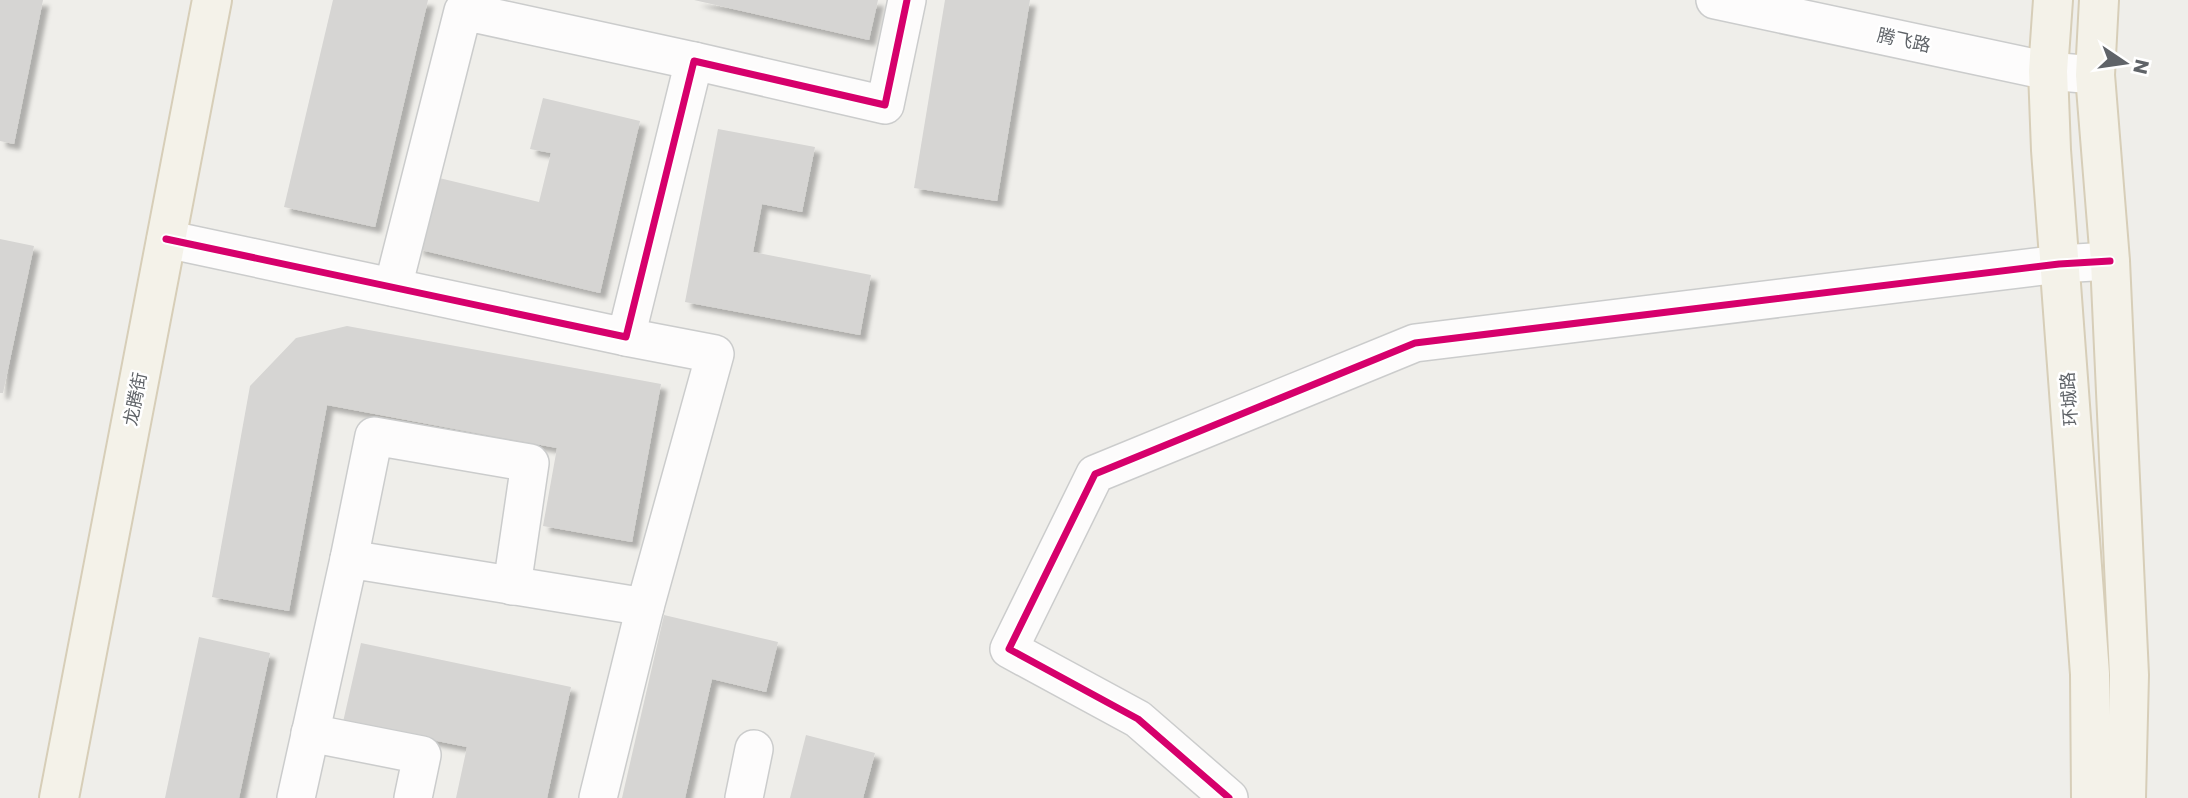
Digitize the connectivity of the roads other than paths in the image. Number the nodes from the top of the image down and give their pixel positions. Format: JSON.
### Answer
{"nodes":[{"id":1,"x":212,"y":0,"type":"edge"},
{"id":2,"x":907,"y":0,"type":"edge"},
{"id":3,"x":1715,"y":0,"type":"edge"},
{"id":4,"x":2053,"y":0,"type":"edge"},
{"id":5,"x":2099,"y":0,"type":"edge"},
{"id":6,"x":694,"y":61,"type":"junction"},
{"id":7,"x":2048,"y":71,"type":"junction"},
{"id":8,"x":2095,"y":75,"type":"junction"},
{"id":9,"x":166,"y":239,"type":"junction"},
{"id":10,"x":2110,"y":261,"type":"junction"},
{"id":11,"x":2059,"y":264,"type":"junction"},
{"id":12,"x":393,"y":287,"type":"junction"},
{"id":13,"x":626,"y":337,"type":"junction"},
{"id":14,"x":349,"y":559,"type":"junction"},
{"id":15,"x":512,"y":586,"type":"junction"},
{"id":16,"x":645,"y":607,"type":"junction"},
{"id":17,"x":310,"y":733,"type":"junction"},
{"id":18,"x":754,"y":749,"type":"dead end"},
{"id":19,"x":59,"y":798,"type":"edge"},
{"id":20,"x":296,"y":798,"type":"edge"},
{"id":21,"x":413,"y":798,"type":"edge"},
{"id":22,"x":598,"y":798,"type":"edge"},
{"id":23,"x":744,"y":798,"type":"edge"},
{"id":24,"x":1229,"y":798,"type":"edge"},
{"id":25,"x":2091,"y":798,"type":"edge"},
{"id":26,"x":2126,"y":798,"type":"edge"}],
"edges":[{"from":1,"to":9,"type":"main road","name":"龙腾街"},
{"from":2,"to":6,"type":"street"},
{"from":3,"to":7,"type":"street","name":"腾飞路"},
{"from":4,"to":7,"type":"main road","name":"环城路"},
{"from":5,"to":8,"type":"main road"},
{"from":6,"to":12,"type":"street"},
{"from":6,"to":13,"type":"street"},
{"from":7,"to":8,"type":"street","name":"腾飞路"},
{"from":7,"to":11,"type":"main road","name":"环城路"},
{"from":8,"to":10,"type":"main road"},
{"from":9,"to":12,"type":"street"},
{"from":9,"to":19,"type":"main road","name":"龙腾街"},
{"from":10,"to":11,"type":"street"},
{"from":10,"to":26,"type":"main road"},
{"from":11,"to":24,"type":"street"},
{"from":11,"to":25,"type":"main road","name":"环城路"},
{"from":12,"to":13,"type":"street"},
{"from":13,"to":16,"type":"street"},
{"from":14,"to":15,"type":"street"},
{"from":14,"to":15,"type":"street"},
{"from":14,"to":17,"type":"street"},
{"from":15,"to":16,"type":"street"},
{"from":16,"to":22,"type":"street"},
{"from":17,"to":20,"type":"street"},
{"from":17,"to":21,"type":"street"},
{"from":18,"to":23,"type":"street"}]}
